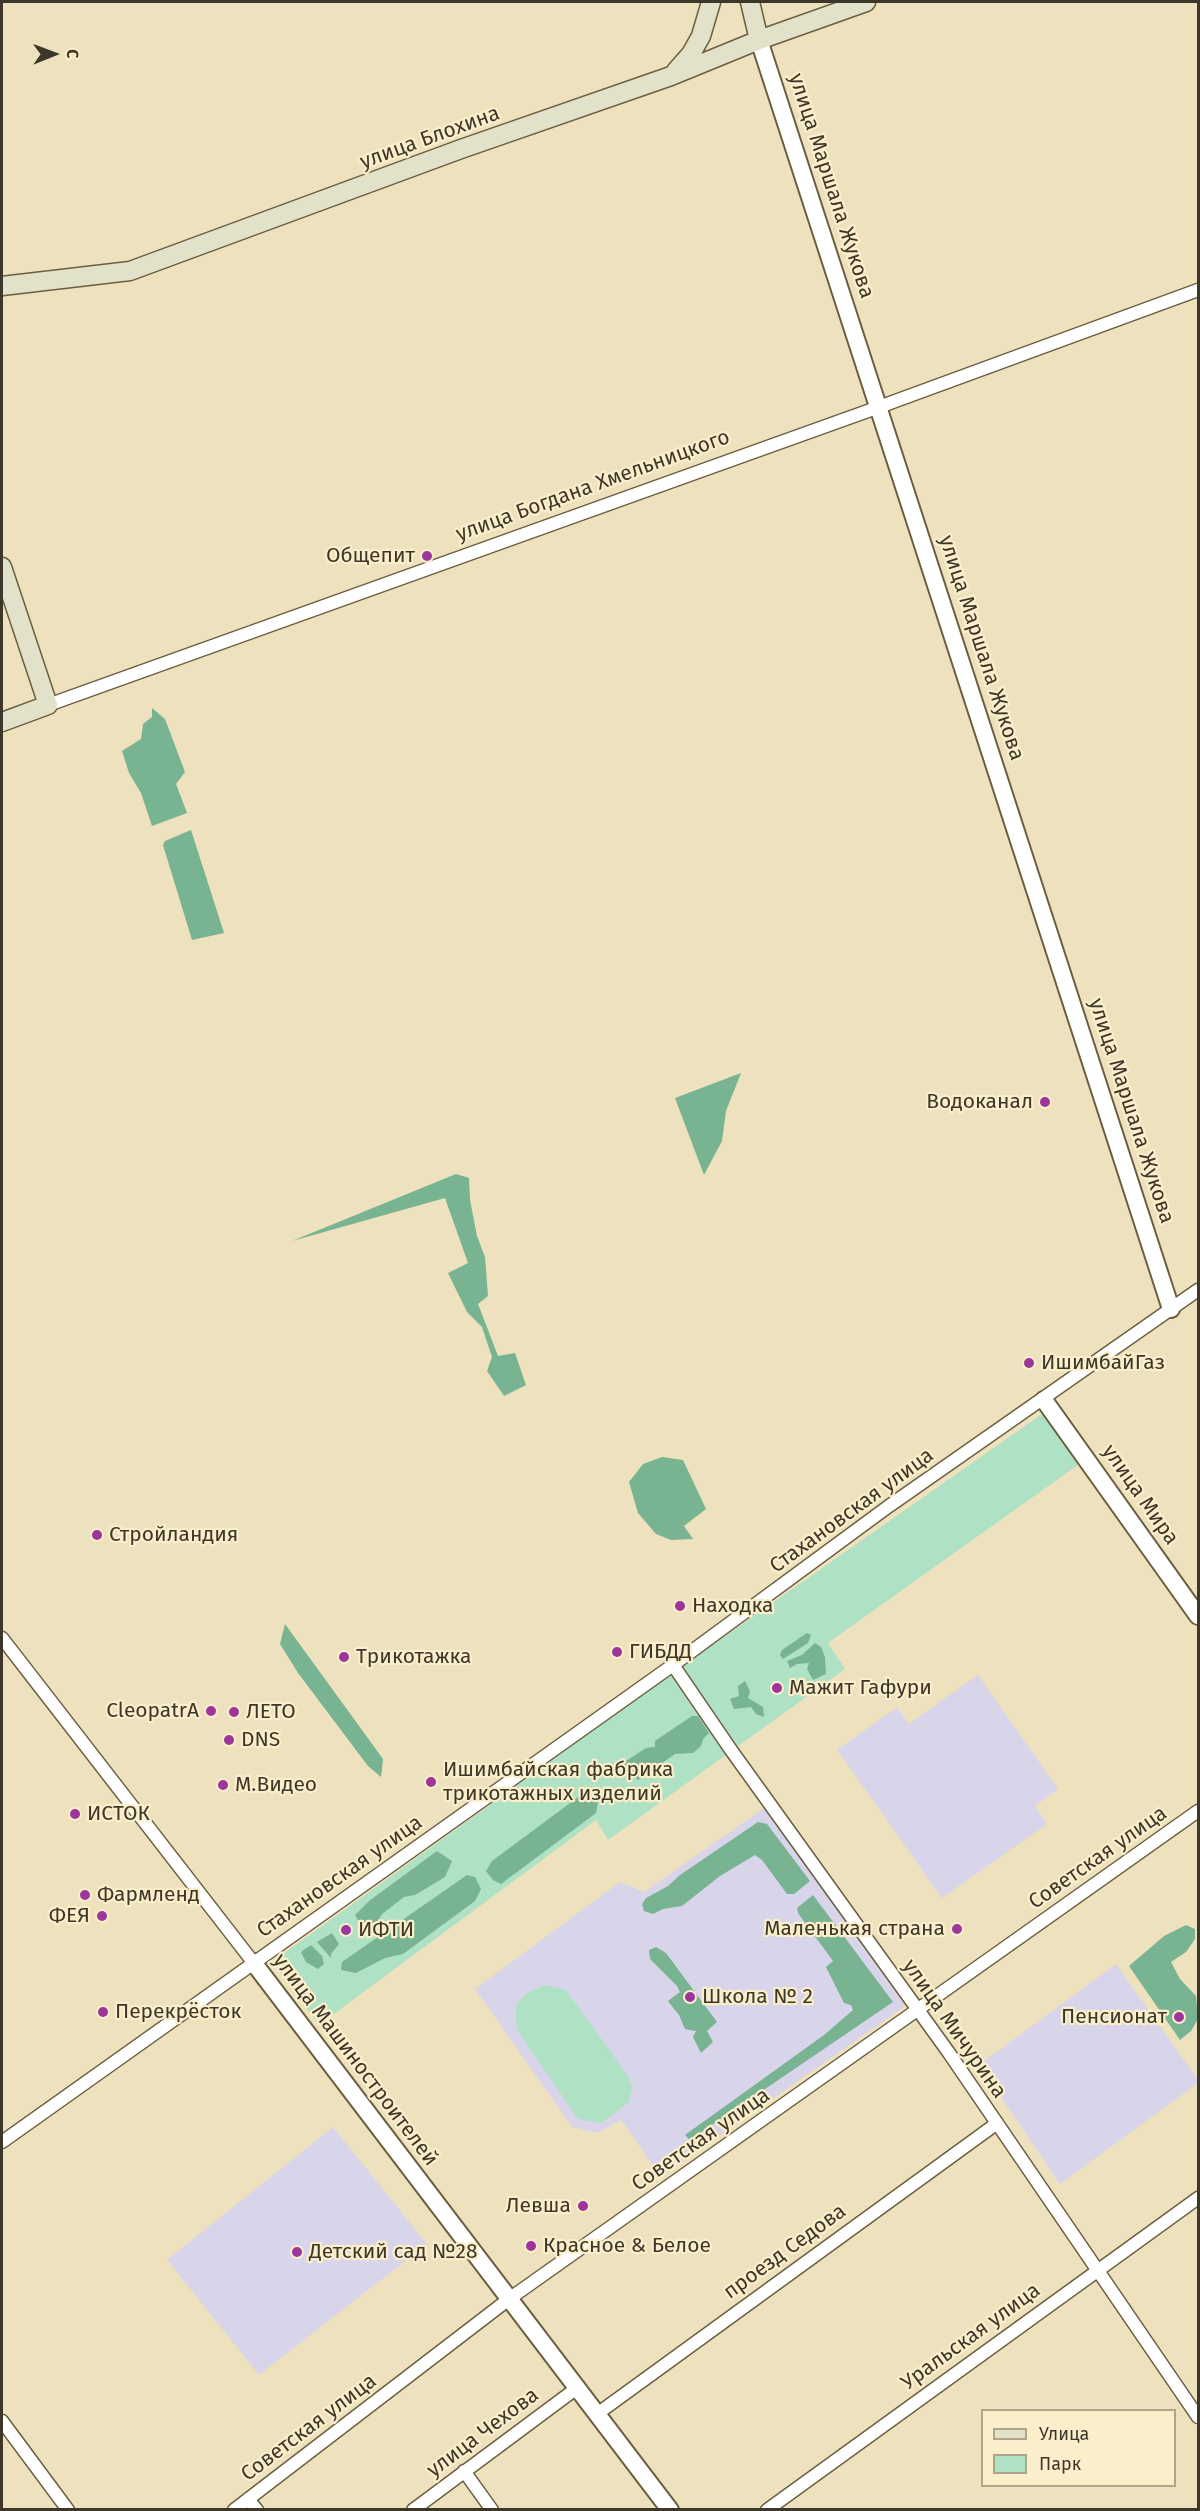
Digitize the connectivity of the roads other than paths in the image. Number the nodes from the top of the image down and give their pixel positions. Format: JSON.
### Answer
{"nodes":[{"id":1,"x":711,"y":2,"type":"edge"},
{"id":2,"x":750,"y":2,"type":"edge"},
{"id":3,"x":866,"y":2,"type":"edge"},
{"id":4,"x":759,"y":40,"type":"junction"},
{"id":5,"x":671,"y":76,"type":"junction"},
{"id":6,"x":2,"y":286,"type":"edge"},
{"id":7,"x":1198,"y":290,"type":"edge"},
{"id":8,"x":879,"y":408,"type":"junction"},
{"id":9,"x":2,"y":567,"type":"edge"},
{"id":10,"x":48,"y":705,"type":"junction"},
{"id":11,"x":2,"y":722,"type":"edge"},
{"id":12,"x":1198,"y":1290,"type":"edge"},
{"id":13,"x":1171,"y":1309,"type":"junction"},
{"id":14,"x":1044,"y":1400,"type":"junction"},
{"id":15,"x":1198,"y":1616,"type":"edge"},
{"id":16,"x":2,"y":1638,"type":"edge"},
{"id":17,"x":673,"y":1665,"type":"junction"},
{"id":18,"x":1198,"y":1811,"type":"edge"},
{"id":19,"x":253,"y":1962,"type":"junction"},
{"id":20,"x":918,"y":2010,"type":"junction"},
{"id":21,"x":996,"y":2124,"type":"junction"},
{"id":22,"x":2,"y":2142,"type":"edge"},
{"id":23,"x":1198,"y":2198,"type":"edge"},
{"id":24,"x":1096,"y":2270,"type":"junction"},
{"id":25,"x":509,"y":2299,"type":"junction"},
{"id":26,"x":577,"y":2388,"type":"junction"},
{"id":27,"x":597,"y":2414,"type":"junction"},
{"id":28,"x":1198,"y":2417,"type":"edge"},
{"id":29,"x":2,"y":2421,"type":"edge"},
{"id":30,"x":464,"y":2471,"type":"junction"},
{"id":31,"x":248,"y":2499,"type":"junction"},
{"id":32,"x":68,"y":2510,"type":"edge"},
{"id":33,"x":234,"y":2510,"type":"edge"},
{"id":34,"x":256,"y":2510,"type":"edge"},
{"id":35,"x":414,"y":2510,"type":"edge"},
{"id":36,"x":492,"y":2510,"type":"edge"},
{"id":37,"x":670,"y":2510,"type":"edge"},
{"id":38,"x":767,"y":2510,"type":"edge"}],
"edges":[{"from":1,"to":5,"type":"main road"},
{"from":2,"to":4,"type":"main road","name":"улица Маршала Жукова"},
{"from":3,"to":4,"type":"main road","name":"улица Блохина"},
{"from":4,"to":5,"type":"main road","name":"улица Блохина"},
{"from":4,"to":8,"type":"street","name":"улица Маршала Жукова"},
{"from":5,"to":6,"type":"main road","name":"улица Блохина"},
{"from":7,"to":8,"type":"street","name":"улица Богдана Хмельницкого"},
{"from":8,"to":10,"type":"street","name":"улица Богдана Хмельницкого"},
{"from":8,"to":13,"type":"street","name":"улица Маршала Жукова"},
{"from":9,"to":10,"type":"main road"},
{"from":10,"to":11,"type":"main road","name":"улица Богдана Хмельницкого"},
{"from":12,"to":13,"type":"street","name":"Стахановская улица"},
{"from":13,"to":14,"type":"street","name":"Стахановская улица"},
{"from":14,"to":15,"type":"street","name":"улица Мира"},
{"from":14,"to":17,"type":"street","name":"Стахановская улица"},
{"from":16,"to":19,"type":"street","name":"улица Машиностроителей"},
{"from":17,"to":19,"type":"street","name":"Стахановская улица"},
{"from":17,"to":20,"type":"street","name":"улица Мичурина"},
{"from":18,"to":20,"type":"street","name":"Советская улица"},
{"from":19,"to":22,"type":"street","name":"Стахановская улица"},
{"from":19,"to":25,"type":"street","name":"улица Машиностроителей"},
{"from":20,"to":21,"type":"street","name":"улица Мичурина"},
{"from":20,"to":25,"type":"street","name":"Советская улица"},
{"from":21,"to":24,"type":"street","name":"улица Мичурина"},
{"from":21,"to":27,"type":"street","name":"проезд Седова"},
{"from":23,"to":24,"type":"street","name":"Уральская улица"},
{"from":24,"to":28,"type":"street","name":"улица Мичурина"},
{"from":24,"to":38,"type":"street","name":"Уральская улица"},
{"from":25,"to":26,"type":"street","name":"улица Машиностроителей"},
{"from":25,"to":31,"type":"street","name":"Советская улица"},
{"from":26,"to":27,"type":"street","name":"улица Машиностроителей"},
{"from":26,"to":30,"type":"street","name":"улица Чехова"},
{"from":27,"to":37,"type":"street","name":"улица Машиностроителей"},
{"from":29,"to":32,"type":"street"},
{"from":30,"to":35,"type":"street","name":"улица Чехова"},
{"from":30,"to":36,"type":"street"},
{"from":31,"to":33,"type":"street","name":"Советская улица"},
{"from":31,"to":34,"type":"street"}]}
